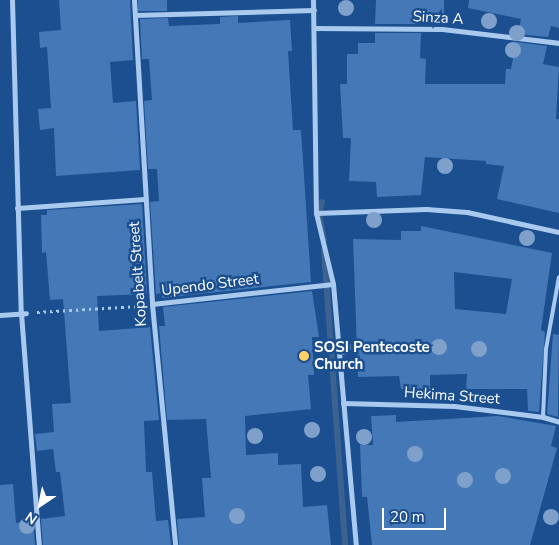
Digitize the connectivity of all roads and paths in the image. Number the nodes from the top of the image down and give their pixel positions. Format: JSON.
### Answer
{"nodes":[{"id":1,"x":12,"y":0,"type":"edge"},
{"id":2,"x":134,"y":0,"type":"edge"},
{"id":3,"x":313,"y":0,"type":"edge"},
{"id":4,"x":314,"y":10,"type":"junction"},
{"id":5,"x":135,"y":15,"type":"junction"},
{"id":6,"x":314,"y":28,"type":"junction"},
{"id":7,"x":559,"y":43,"type":"edge"},
{"id":8,"x":145,"y":199,"type":"junction"},
{"id":9,"x":16,"y":208,"type":"junction"},
{"id":10,"x":316,"y":213,"type":"junction"},
{"id":11,"x":559,"y":232,"type":"edge"},
{"id":12,"x":559,"y":277,"type":"edge"},
{"id":13,"x":333,"y":284,"type":"junction"},
{"id":14,"x":152,"y":304,"type":"junction"},
{"id":15,"x":24,"y":313,"type":"junction"},
{"id":16,"x":0,"y":315,"type":"edge"},
{"id":17,"x":343,"y":403,"type":"junction"},
{"id":18,"x":542,"y":416,"type":"junction"},
{"id":19,"x":559,"y":422,"type":"edge"},
{"id":20,"x":39,"y":545,"type":"edge"},
{"id":21,"x":175,"y":545,"type":"edge"},
{"id":22,"x":356,"y":545,"type":"edge"}],
"edges":[{"from":1,"to":9,"type":"street"},
{"from":2,"to":5,"type":"street","name":"Kopabelt Street"},
{"from":3,"to":4,"type":"street"},
{"from":4,"to":5,"type":"street"},
{"from":4,"to":6,"type":"street"},
{"from":5,"to":8,"type":"street","name":"Kopabelt Street"},
{"from":6,"to":7,"type":"street","name":"Sinza A"},
{"from":6,"to":10,"type":"street"},
{"from":8,"to":9,"type":"street"},
{"from":8,"to":14,"type":"street","name":"Kopabelt Street"},
{"from":9,"to":15,"type":"street"},
{"from":10,"to":11,"type":"street"},
{"from":10,"to":13,"type":"street"},
{"from":12,"to":18,"type":"lane"},
{"from":13,"to":14,"type":"street","name":"Upendo Street"},
{"from":13,"to":17,"type":"street"},
{"from":14,"to":15,"type":"path","name":"Upendo Street"},
{"from":14,"to":21,"type":"street","name":"Kopabelt Street"},
{"from":15,"to":16,"type":"street"},
{"from":15,"to":20,"type":"street"},
{"from":17,"to":18,"type":"street","name":"Hekima Street"},
{"from":17,"to":22,"type":"street"},
{"from":18,"to":19,"type":"street","name":"Hekima Street"}]}
